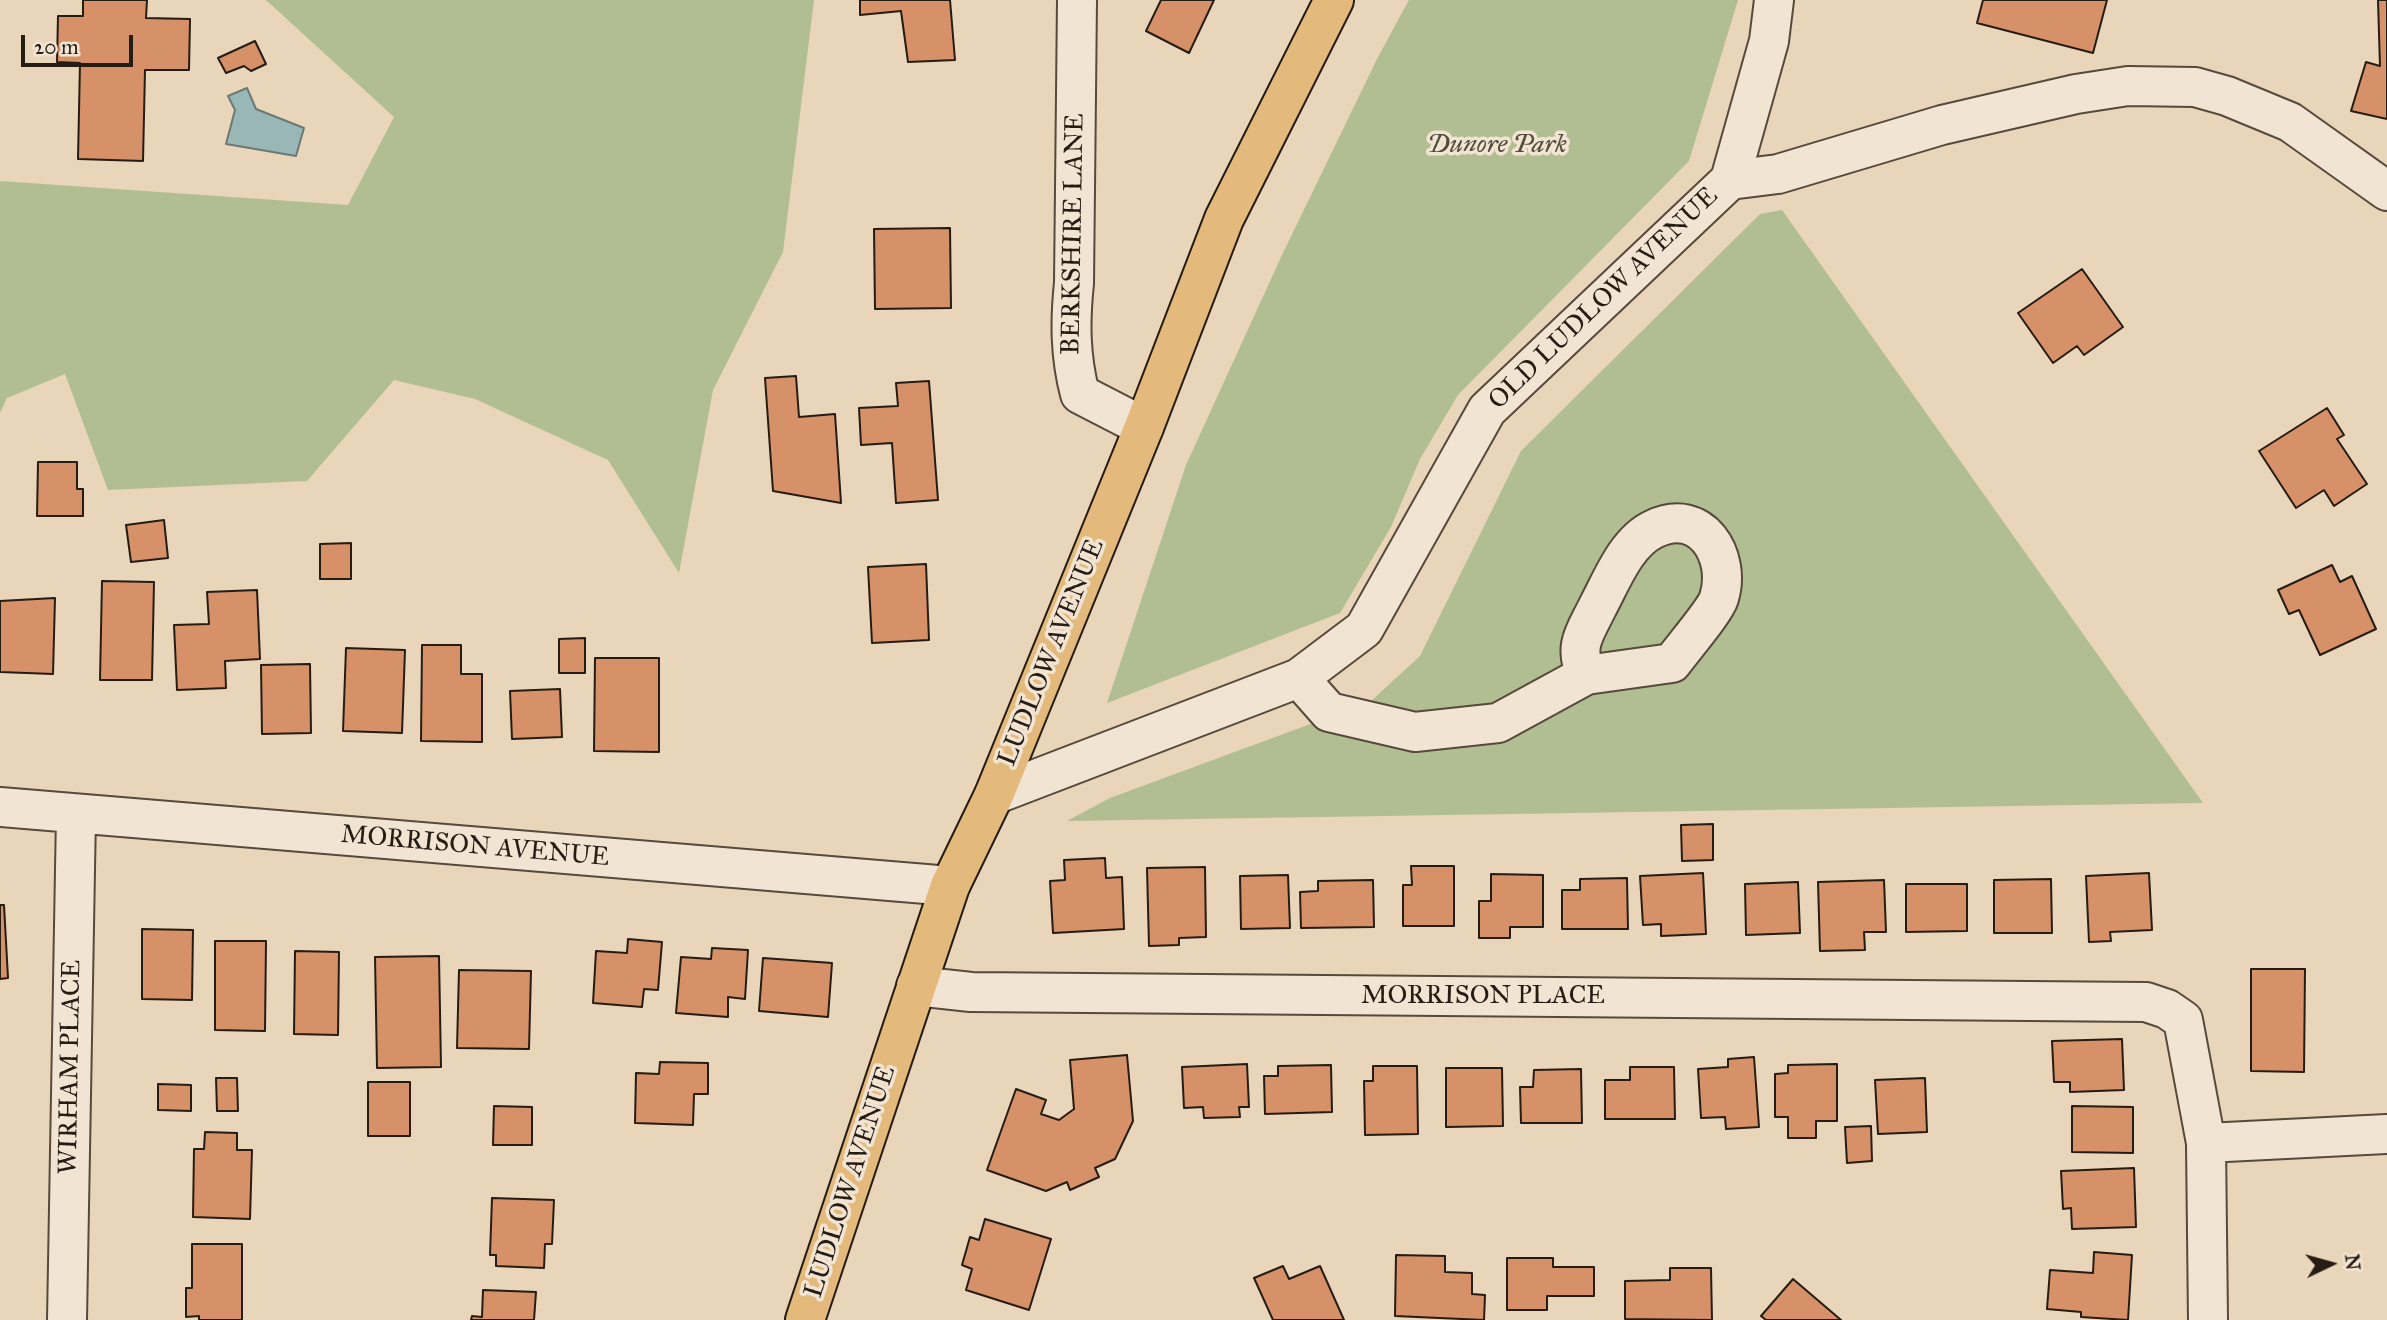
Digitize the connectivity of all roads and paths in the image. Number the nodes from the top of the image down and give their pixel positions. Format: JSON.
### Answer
{"nodes":[{"id":1,"x":1077,"y":0,"type":"edge"},
{"id":2,"x":1334,"y":0,"type":"edge"},
{"id":3,"x":1774,"y":0,"type":"edge"},
{"id":4,"x":1730,"y":180,"type":"junction"},
{"id":5,"x":2387,"y":191,"type":"edge"},
{"id":6,"x":1144,"y":428,"type":"junction"},
{"id":7,"x":1586,"y":675,"type":"dead end"},
{"id":8,"x":1299,"y":678,"type":"junction"},
{"id":9,"x":994,"y":795,"type":"junction"},
{"id":10,"x":0,"y":807,"type":"edge"},
{"id":11,"x":76,"y":814,"type":"junction"},
{"id":12,"x":950,"y":886,"type":"junction"},
{"id":13,"x":916,"y":986,"type":"junction"},
{"id":14,"x":2387,"y":1134,"type":"edge"},
{"id":15,"x":2207,"y":1143,"type":"junction"},
{"id":16,"x":67,"y":1320,"type":"edge"},
{"id":17,"x":805,"y":1320,"type":"edge"},
{"id":18,"x":2208,"y":1320,"type":"edge"}],
"edges":[{"from":1,"to":6,"type":"street","name":"BERKSHIRE LANE"},
{"from":2,"to":6,"type":"main road","name":"LUDLOW AVENUE"},
{"from":3,"to":4,"type":"street","name":"OLD LUDLOW AVENUE"},
{"from":4,"to":5,"type":"street"},
{"from":4,"to":8,"type":"street","name":"OLD LUDLOW AVENUE"},
{"from":6,"to":9,"type":"main road","name":"LUDLOW AVENUE"},
{"from":7,"to":8,"type":"street"},
{"from":8,"to":9,"type":"street","name":"OLD LUDLOW AVENUE"},
{"from":9,"to":12,"type":"main road","name":"LUDLOW AVENUE"},
{"from":10,"to":11,"type":"street","name":"MORRISON AVENUE"},
{"from":11,"to":12,"type":"street","name":"MORRISON AVENUE"},
{"from":11,"to":16,"type":"street","name":"WIRHAM PLACE"},
{"from":12,"to":13,"type":"main road","name":"LUDLOW AVENUE"},
{"from":13,"to":15,"type":"street","name":"MORRISON PLACE"},
{"from":13,"to":17,"type":"main road","name":"LUDLOW AVENUE"},
{"from":14,"to":15,"type":"street"},
{"from":15,"to":18,"type":"street"}]}
